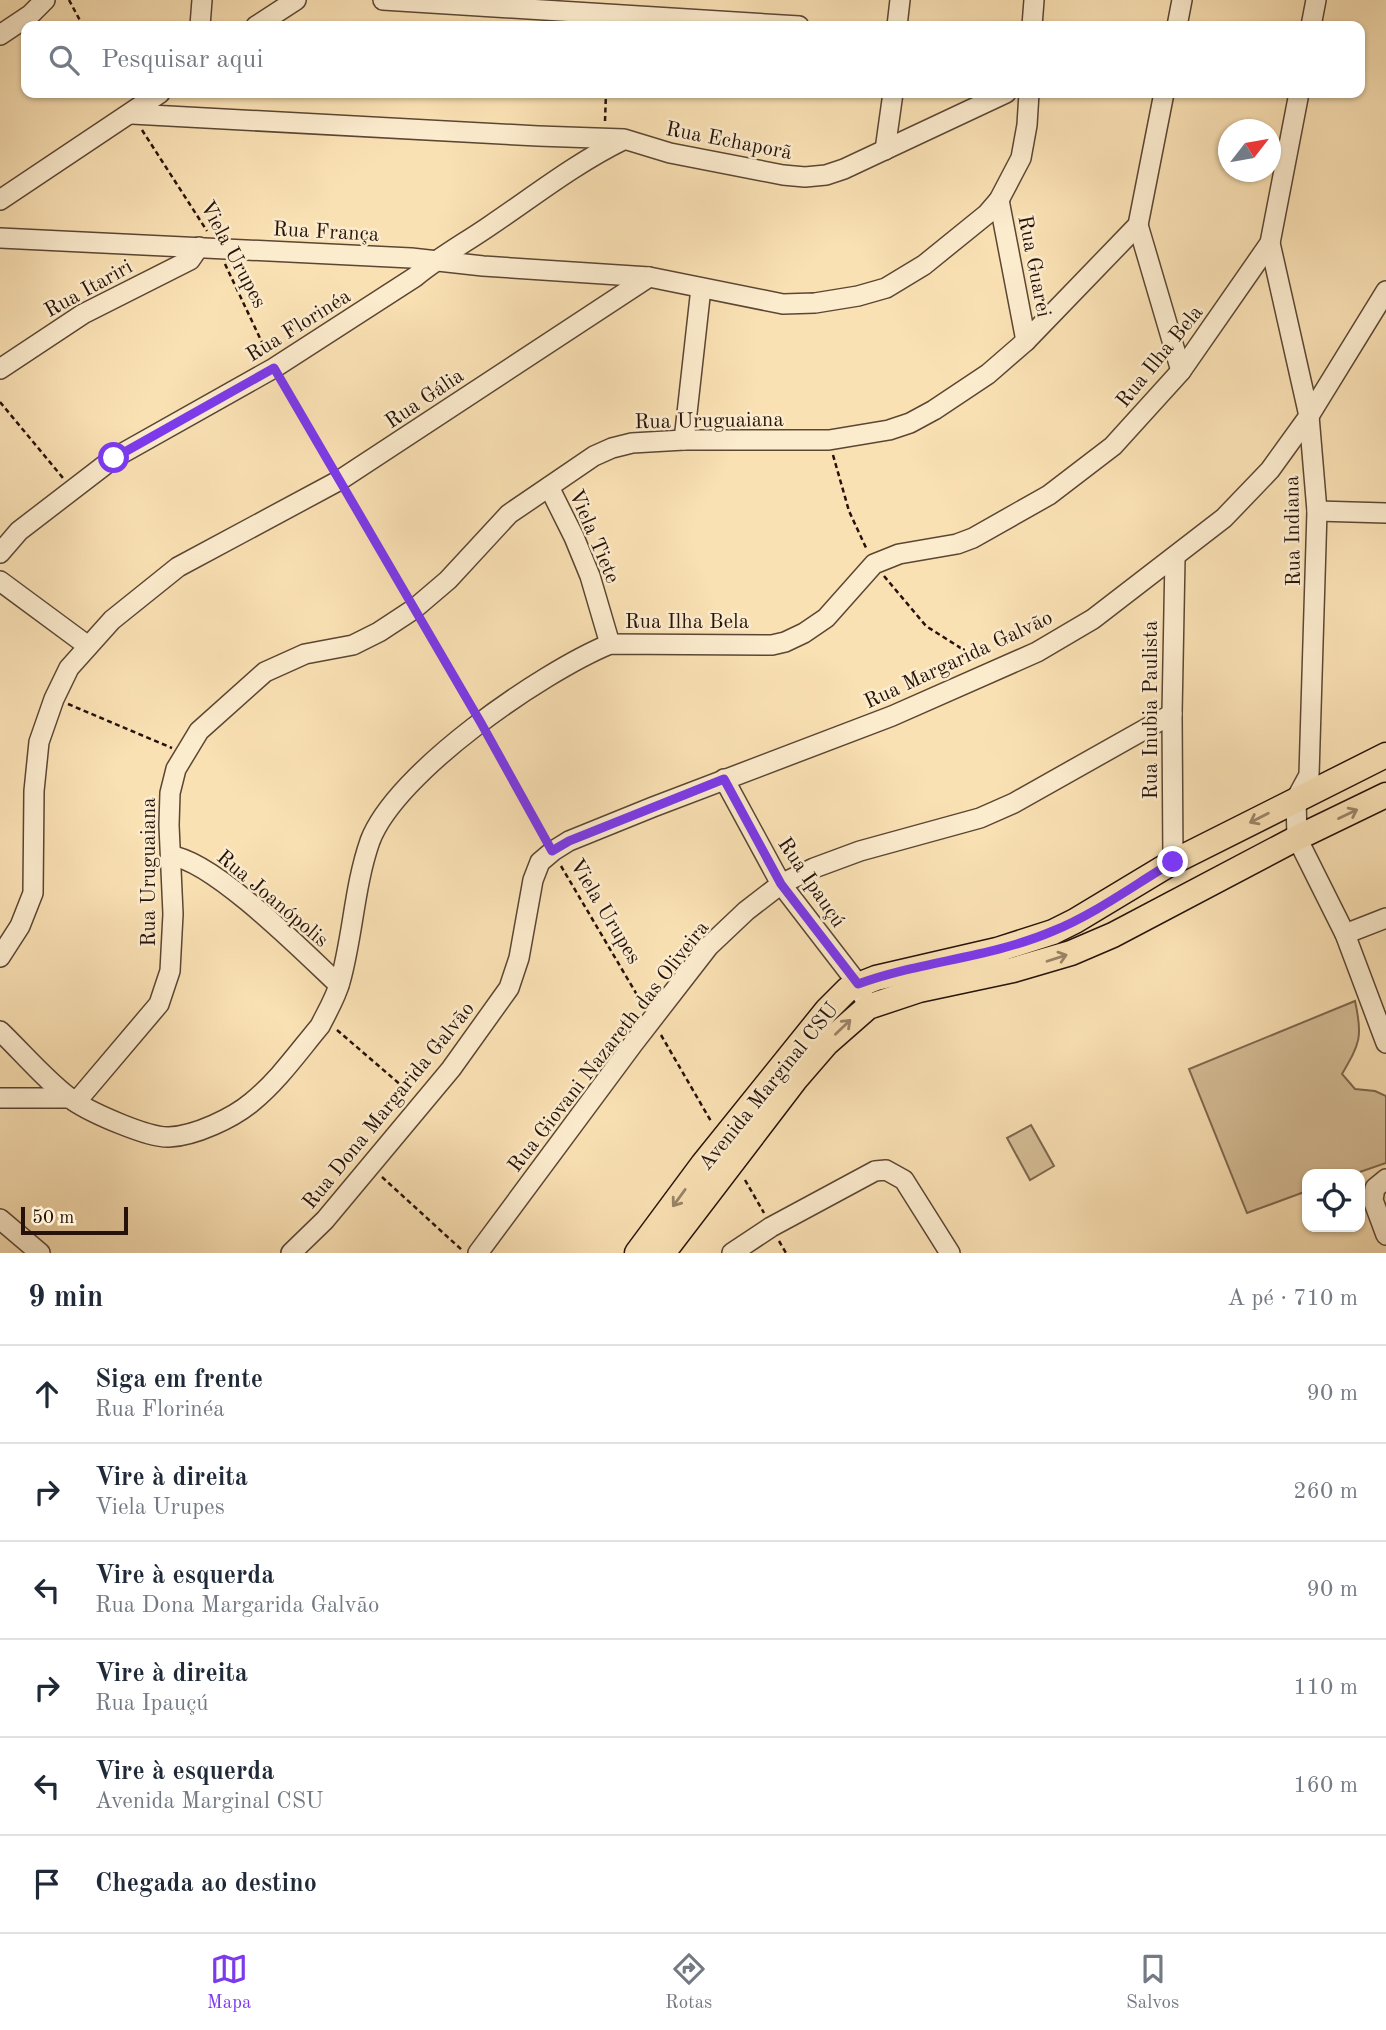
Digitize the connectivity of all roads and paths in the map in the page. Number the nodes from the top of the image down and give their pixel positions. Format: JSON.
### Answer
{"nodes":[{"id":1,"x":45,"y":0,"type":"edge"},
{"id":2,"x":69,"y":0,"type":"edge"},
{"id":3,"x":202,"y":0,"type":"edge"},
{"id":4,"x":296,"y":0,"type":"edge"},
{"id":5,"x":383,"y":0,"type":"edge"},
{"id":6,"x":900,"y":0,"type":"edge"},
{"id":7,"x":1034,"y":0,"type":"edge"},
{"id":8,"x":1182,"y":0,"type":"edge"},
{"id":9,"x":1316,"y":0,"type":"edge"},
{"id":10,"x":80,"y":21,"type":"edge"},
{"id":11,"x":200,"y":21,"type":"edge"},
{"id":12,"x":264,"y":21,"type":"edge"},
{"id":13,"x":719,"y":21,"type":"edge"},
{"id":14,"x":898,"y":21,"type":"edge"},
{"id":15,"x":1032,"y":21,"type":"edge"},
{"id":16,"x":1178,"y":21,"type":"edge"},
{"id":17,"x":1312,"y":21,"type":"edge"},
{"id":18,"x":0,"y":35,"type":"edge"},
{"id":19,"x":153,"y":98,"type":"edge"},
{"id":20,"x":607,"y":98,"type":"edge"},
{"id":21,"x":892,"y":98,"type":"edge"},
{"id":22,"x":995,"y":98,"type":"edge"},
{"id":23,"x":1029,"y":98,"type":"edge"},
{"id":24,"x":1163,"y":98,"type":"edge"},
{"id":25,"x":1298,"y":98,"type":"edge"},
{"id":26,"x":132,"y":114,"type":"junction"},
{"id":27,"x":614,"y":138,"type":"junction"},
{"id":28,"x":885,"y":150,"type":"junction"},
{"id":29,"x":0,"y":200,"type":"edge"},
{"id":30,"x":999,"y":200,"type":"junction"},
{"id":31,"x":1139,"y":225,"type":"junction"},
{"id":32,"x":0,"y":238,"type":"edge"},
{"id":33,"x":1270,"y":243,"type":"junction"},
{"id":34,"x":208,"y":248,"type":"junction"},
{"id":35,"x":435,"y":260,"type":"junction"},
{"id":36,"x":649,"y":276,"type":"junction"},
{"id":37,"x":701,"y":288,"type":"junction"},
{"id":38,"x":1386,"y":291,"type":"edge"},
{"id":39,"x":1026,"y":341,"type":"junction"},
{"id":40,"x":274,"y":368,"type":"junction"},
{"id":41,"x":0,"y":369,"type":"edge"},
{"id":42,"x":1181,"y":371,"type":"junction"},
{"id":43,"x":0,"y":402,"type":"edge"},
{"id":44,"x":1310,"y":416,"type":"junction"},
{"id":45,"x":684,"y":440,"type":"junction"},
{"id":46,"x":829,"y":440,"type":"junction"},
{"id":47,"x":340,"y":480,"type":"junction"},
{"id":48,"x":549,"y":487,"type":"junction"},
{"id":49,"x":72,"y":488,"type":"junction"},
{"id":50,"x":1317,"y":511,"type":"junction"},
{"id":51,"x":1386,"y":513,"type":"edge"},
{"id":52,"x":0,"y":553,"type":"edge"},
{"id":53,"x":1175,"y":558,"type":"junction"},
{"id":54,"x":874,"y":564,"type":"junction"},
{"id":55,"x":0,"y":581,"type":"edge"},
{"id":56,"x":414,"y":609,"type":"junction"},
{"id":57,"x":610,"y":644,"type":"junction"},
{"id":58,"x":88,"y":646,"type":"junction"},
{"id":59,"x":995,"y":671,"type":"junction"},
{"id":60,"x":54,"y":699,"type":"junction"},
{"id":61,"x":1172,"y":714,"type":"junction"},
{"id":62,"x":481,"y":723,"type":"junction"},
{"id":63,"x":184,"y":753,"type":"junction"},
{"id":64,"x":1386,"y":755,"type":"edge"},
{"id":65,"x":724,"y":779,"type":"junction"},
{"id":66,"x":697,"y":789,"type":"joint"},
{"id":67,"x":1386,"y":795,"type":"edge"},
{"id":68,"x":1297,"y":819,"type":"junction"},
{"id":69,"x":552,"y":851,"type":"junction"},
{"id":70,"x":171,"y":856,"type":"junction"},
{"id":71,"x":1173,"y":862,"type":"junction"},
{"id":72,"x":781,"y":884,"type":"junction"},
{"id":73,"x":1386,"y":918,"type":"edge"},
{"id":74,"x":1345,"y":934,"type":"junction"},
{"id":75,"x":0,"y":957,"type":"edge"},
{"id":76,"x":858,"y":984,"type":"junction"},
{"id":77,"x":339,"y":985,"type":"junction"},
{"id":78,"x":868,"y":1007,"type":"junction"},
{"id":79,"x":324,"y":1018,"type":"junction"},
{"id":80,"x":652,"y":1020,"type":"junction"},
{"id":81,"x":0,"y":1031,"type":"edge"},
{"id":82,"x":1386,"y":1043,"type":"edge"},
{"id":83,"x":0,"y":1098,"type":"edge"},
{"id":84,"x":73,"y":1100,"type":"junction"},
{"id":85,"x":422,"y":1104,"type":"junction"},
{"id":86,"x":728,"y":1151,"type":"junction"},
{"id":87,"x":370,"y":1166,"type":"junction"},
{"id":88,"x":1386,"y":1179,"type":"edge"},
{"id":89,"x":771,"y":1227,"type":"junction"},
{"id":90,"x":1,"y":1228,"type":"edge"},
{"id":91,"x":1386,"y":1235,"type":"edge"},
{"id":92,"x":40,"y":1253,"type":"edge"},
{"id":93,"x":291,"y":1253,"type":"edge"},
{"id":94,"x":465,"y":1253,"type":"edge"},
{"id":95,"x":478,"y":1253,"type":"edge"},
{"id":96,"x":638,"y":1253,"type":"edge"},
{"id":97,"x":663,"y":1253,"type":"edge"},
{"id":98,"x":732,"y":1253,"type":"edge"},
{"id":99,"x":786,"y":1253,"type":"edge"},
{"id":100,"x":950,"y":1253,"type":"edge"}],
"edges":[{"from":1,"to":18,"type":"street"},
{"from":2,"to":10,"type":"path"},
{"from":3,"to":11,"type":"street"},
{"from":4,"to":12,"type":"street"},
{"from":5,"to":13,"type":"street"},
{"from":6,"to":14,"type":"street"},
{"from":7,"to":15,"type":"street"},
{"from":8,"to":16,"type":"street"},
{"from":9,"to":17,"type":"street"},
{"from":19,"to":26,"type":"street"},
{"from":20,"to":27,"type":"path"},
{"from":21,"to":28,"type":"street"},
{"from":22,"to":28,"type":"street","name":"Rua Echaporã"},
{"from":23,"to":30,"type":"street"},
{"from":24,"to":31,"type":"street"},
{"from":25,"to":33,"type":"street","name":"Rua Ilha Bela"},
{"from":26,"to":27,"type":"street","name":"Rua Echaporã"},
{"from":26,"to":29,"type":"street"},
{"from":26,"to":34,"type":"path","name":"Viela Urupes"},
{"from":27,"to":28,"type":"street","name":"Rua Echaporã"},
{"from":27,"to":35,"type":"street","name":"Rua Florinéa"},
{"from":30,"to":37,"type":"street"},
{"from":30,"to":39,"type":"street","name":"Rua Guarei"},
{"from":31,"to":39,"type":"street","name":"Rua Uruguaiana"},
{"from":31,"to":42,"type":"street"},
{"from":32,"to":34,"type":"street","name":"Rua França"},
{"from":33,"to":42,"type":"street","name":"Rua Ilha Bela"},
{"from":33,"to":44,"type":"street","name":"Rua Indiana"},
{"from":34,"to":35,"type":"street","name":"Rua França"},
{"from":34,"to":40,"type":"path","name":"Viela Urupes"},
{"from":34,"to":41,"type":"street","name":"Rua Itariri"},
{"from":35,"to":36,"type":"street","name":"Rua França"},
{"from":35,"to":40,"type":"street","name":"Rua Florinéa"},
{"from":36,"to":37,"type":"street"},
{"from":36,"to":47,"type":"street","name":"Rua Gália"},
{"from":37,"to":45,"type":"street"},
{"from":38,"to":44,"type":"street","name":"Rua Margarida Galvão"},
{"from":39,"to":46,"type":"street","name":"Rua Uruguaiana"},
{"from":40,"to":47,"type":"path","name":"Viela Urupes"},
{"from":40,"to":49,"type":"street","name":"Rua Florinéa"},
{"from":42,"to":54,"type":"street","name":"Rua Ilha Bela"},
{"from":43,"to":49,"type":"path"},
{"from":44,"to":50,"type":"street","name":"Rua Indiana"},
{"from":44,"to":53,"type":"street","name":"Rua Margarida Galvão"},
{"from":45,"to":46,"type":"street","name":"Rua Uruguaiana"},
{"from":45,"to":48,"type":"street","name":"Rua Uruguaiana"},
{"from":46,"to":54,"type":"path"},
{"from":47,"to":56,"type":"path","name":"Viela Urupes"},
{"from":47,"to":58,"type":"street","name":"Rua Gália"},
{"from":48,"to":56,"type":"street","name":"Rua Uruguaiana"},
{"from":48,"to":57,"type":"street","name":"Viela Tiete"},
{"from":49,"to":52,"type":"street","name":"Rua Florinéa"},
{"from":50,"to":51,"type":"street"},
{"from":50,"to":68,"type":"street","name":"Rua Indiana"},
{"from":53,"to":59,"type":"street","name":"Rua Margarida Galvão"},
{"from":53,"to":61,"type":"street","name":"Rua Inubia Paulista"},
{"from":54,"to":57,"type":"street","name":"Rua Ilha Bela"},
{"from":54,"to":59,"type":"path"},
{"from":55,"to":58,"type":"street"},
{"from":56,"to":62,"type":"path","name":"Viela Urupes"},
{"from":56,"to":63,"type":"street","name":"Rua Uruguaiana"},
{"from":57,"to":62,"type":"street","name":"Rua Ilha Bela"},
{"from":58,"to":60,"type":"street","name":"Rua Gália"},
{"from":59,"to":65,"type":"street","name":"Rua Margarida Galvão"},
{"from":60,"to":63,"type":"path"},
{"from":60,"to":75,"type":"street","name":"Rua Gália"},
{"from":61,"to":71,"type":"street","name":"Rua Inubia Paulista"},
{"from":61,"to":72,"type":"street","name":"Rua Giovani Nazareth das Oliveira"},
{"from":62,"to":69,"type":"path","name":"Viela Urupes"},
{"from":62,"to":77,"type":"street","name":"Rua Ilha Bela"},
{"from":63,"to":70,"type":"street","name":"Rua Uruguaiana"},
{"from":64,"to":68,"type":"main road","name":"Avenida Marginal CSU"},
{"from":65,"to":66,"type":"street","name":"Rua Margarida Galvão"},
{"from":65,"to":72,"type":"street","name":"Rua Ipauçú"},
{"from":66,"to":69,"type":"street","name":"Rua Dona Margarida Galvão"},
{"from":68,"to":67,"type":"main road","name":"Avenida Marginal CSU","one_way":true},
{"from":68,"to":71,"type":"main road","name":"Avenida Marginal CSU","one_way":true},
{"from":68,"to":74,"type":"street"},
{"from":78,"to":68,"type":"main road","name":"Avenida Marginal CSU","one_way":true},
{"from":69,"to":80,"type":"path","name":"Viela Urupes"},
{"from":69,"to":85,"type":"street","name":"Rua Dona Margarida Galvão"},
{"from":70,"to":77,"type":"street","name":"Rua Joanópolis"},
{"from":70,"to":84,"type":"street","name":"Rua Uruguaiana"},
{"from":71,"to":76,"type":"main road","name":"Avenida Marginal CSU"},
{"from":72,"to":76,"type":"street","name":"Rua Ipauçú"},
{"from":72,"to":80,"type":"street","name":"Rua Giovani Nazareth das Oliveira"},
{"from":73,"to":74,"type":"street"},
{"from":74,"to":82,"type":"street"},
{"from":76,"to":78,"type":"street","name":"Rua Ipauçú"},
{"from":76,"to":86,"type":"main road","name":"Avenida Marginal CSU"},
{"from":77,"to":79,"type":"street","name":"Rua Ilha Bela"},
{"from":86,"to":78,"type":"main road","name":"Avenida Marginal CSU","one_way":true},
{"from":79,"to":84,"type":"street","name":"Rua Ilha Bela"},
{"from":79,"to":85,"type":"path"},
{"from":80,"to":86,"type":"path","name":"Viela Urupes"},
{"from":80,"to":95,"type":"street","name":"Rua Giovani Nazareth das Oliveira"},
{"from":81,"to":84,"type":"street","name":"Rua Ilha Bela"},
{"from":83,"to":84,"type":"street"},
{"from":85,"to":87,"type":"street","name":"Rua Dona Margarida Galvão"},
{"from":86,"to":89,"type":"path","name":"Viela Urupes"},
{"from":86,"to":96,"type":"main road","name":"Avenida Marginal CSU","one_way":true},
{"from":86,"to":97,"type":"main road","name":"Avenida Marginal CSU"},
{"from":87,"to":93,"type":"street","name":"Rua Dona Margarida Galvão"},
{"from":87,"to":94,"type":"path"},
{"from":88,"to":91,"type":"street"},
{"from":89,"to":98,"type":"street"},
{"from":89,"to":99,"type":"path","name":"Viela Urupes"},
{"from":89,"to":100,"type":"street"},
{"from":90,"to":92,"type":"street"}]}
